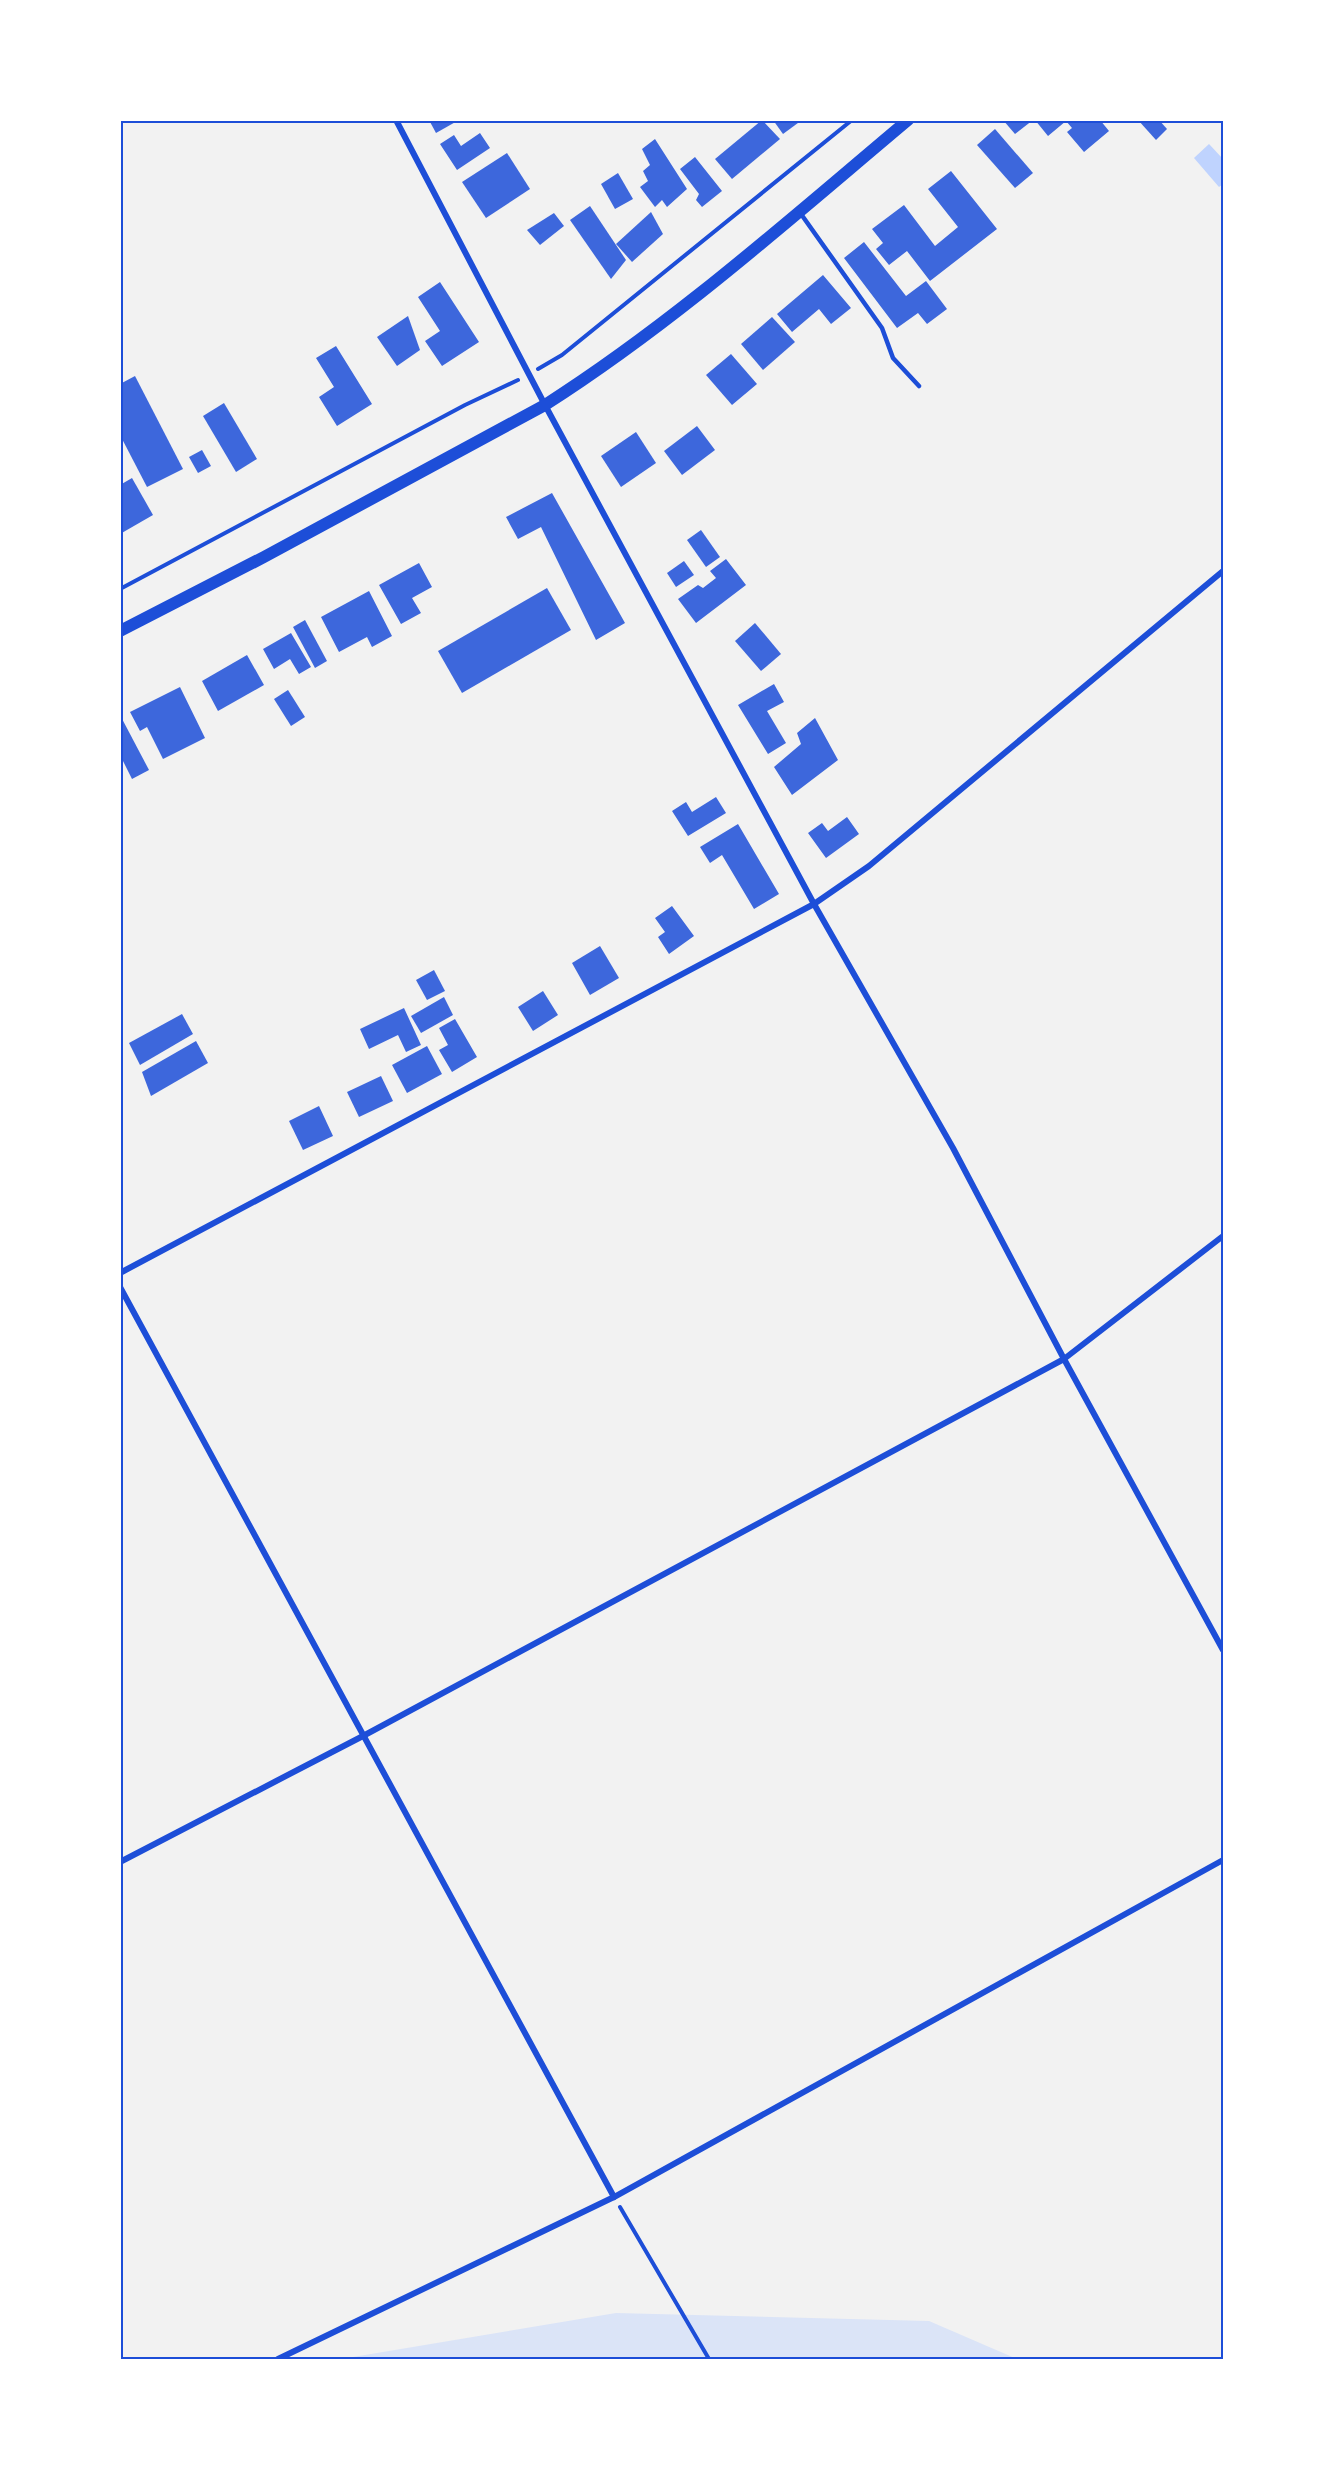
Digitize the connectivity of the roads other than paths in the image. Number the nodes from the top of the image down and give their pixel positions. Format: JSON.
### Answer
{"nodes":[{"id":1,"x":396,"y":120,"type":"edge"},
{"id":2,"x":908,"y":120,"type":"edge"},
{"id":3,"x":799,"y":211,"type":"junction"},
{"id":4,"x":919,"y":386,"type":"dead end"},
{"id":5,"x":545,"y":405,"type":"junction"},
{"id":6,"x":1223,"y":571,"type":"edge"},
{"id":7,"x":120,"y":631,"type":"edge"},
{"id":8,"x":814,"y":904,"type":"junction"},
{"id":9,"x":1223,"y":1236,"type":"edge"},
{"id":10,"x":120,"y":1273,"type":"edge"},
{"id":11,"x":120,"y":1287,"type":"edge"},
{"id":12,"x":1064,"y":1359,"type":"junction"},
{"id":13,"x":1223,"y":1650,"type":"edge"},
{"id":14,"x":363,"y":1736,"type":"junction"},
{"id":15,"x":1223,"y":1860,"type":"edge"},
{"id":16,"x":120,"y":1862,"type":"edge"},
{"id":17,"x":614,"y":2197,"type":"junction"},
{"id":18,"x":278,"y":2359,"type":"edge"}],
"edges":[{"from":1,"to":5,"type":"street"},
{"from":2,"to":3,"type":"main road"},
{"from":3,"to":4,"type":"lane"},
{"from":3,"to":5,"type":"main road"},
{"from":5,"to":7,"type":"main road"},
{"from":5,"to":8,"type":"street"},
{"from":6,"to":8,"type":"street"},
{"from":8,"to":10,"type":"street"},
{"from":8,"to":12,"type":"street"},
{"from":9,"to":12,"type":"street"},
{"from":11,"to":14,"type":"street"},
{"from":12,"to":13,"type":"street"},
{"from":12,"to":14,"type":"street"},
{"from":14,"to":16,"type":"street"},
{"from":14,"to":17,"type":"street"},
{"from":15,"to":17,"type":"street"},
{"from":17,"to":18,"type":"street"}]}
